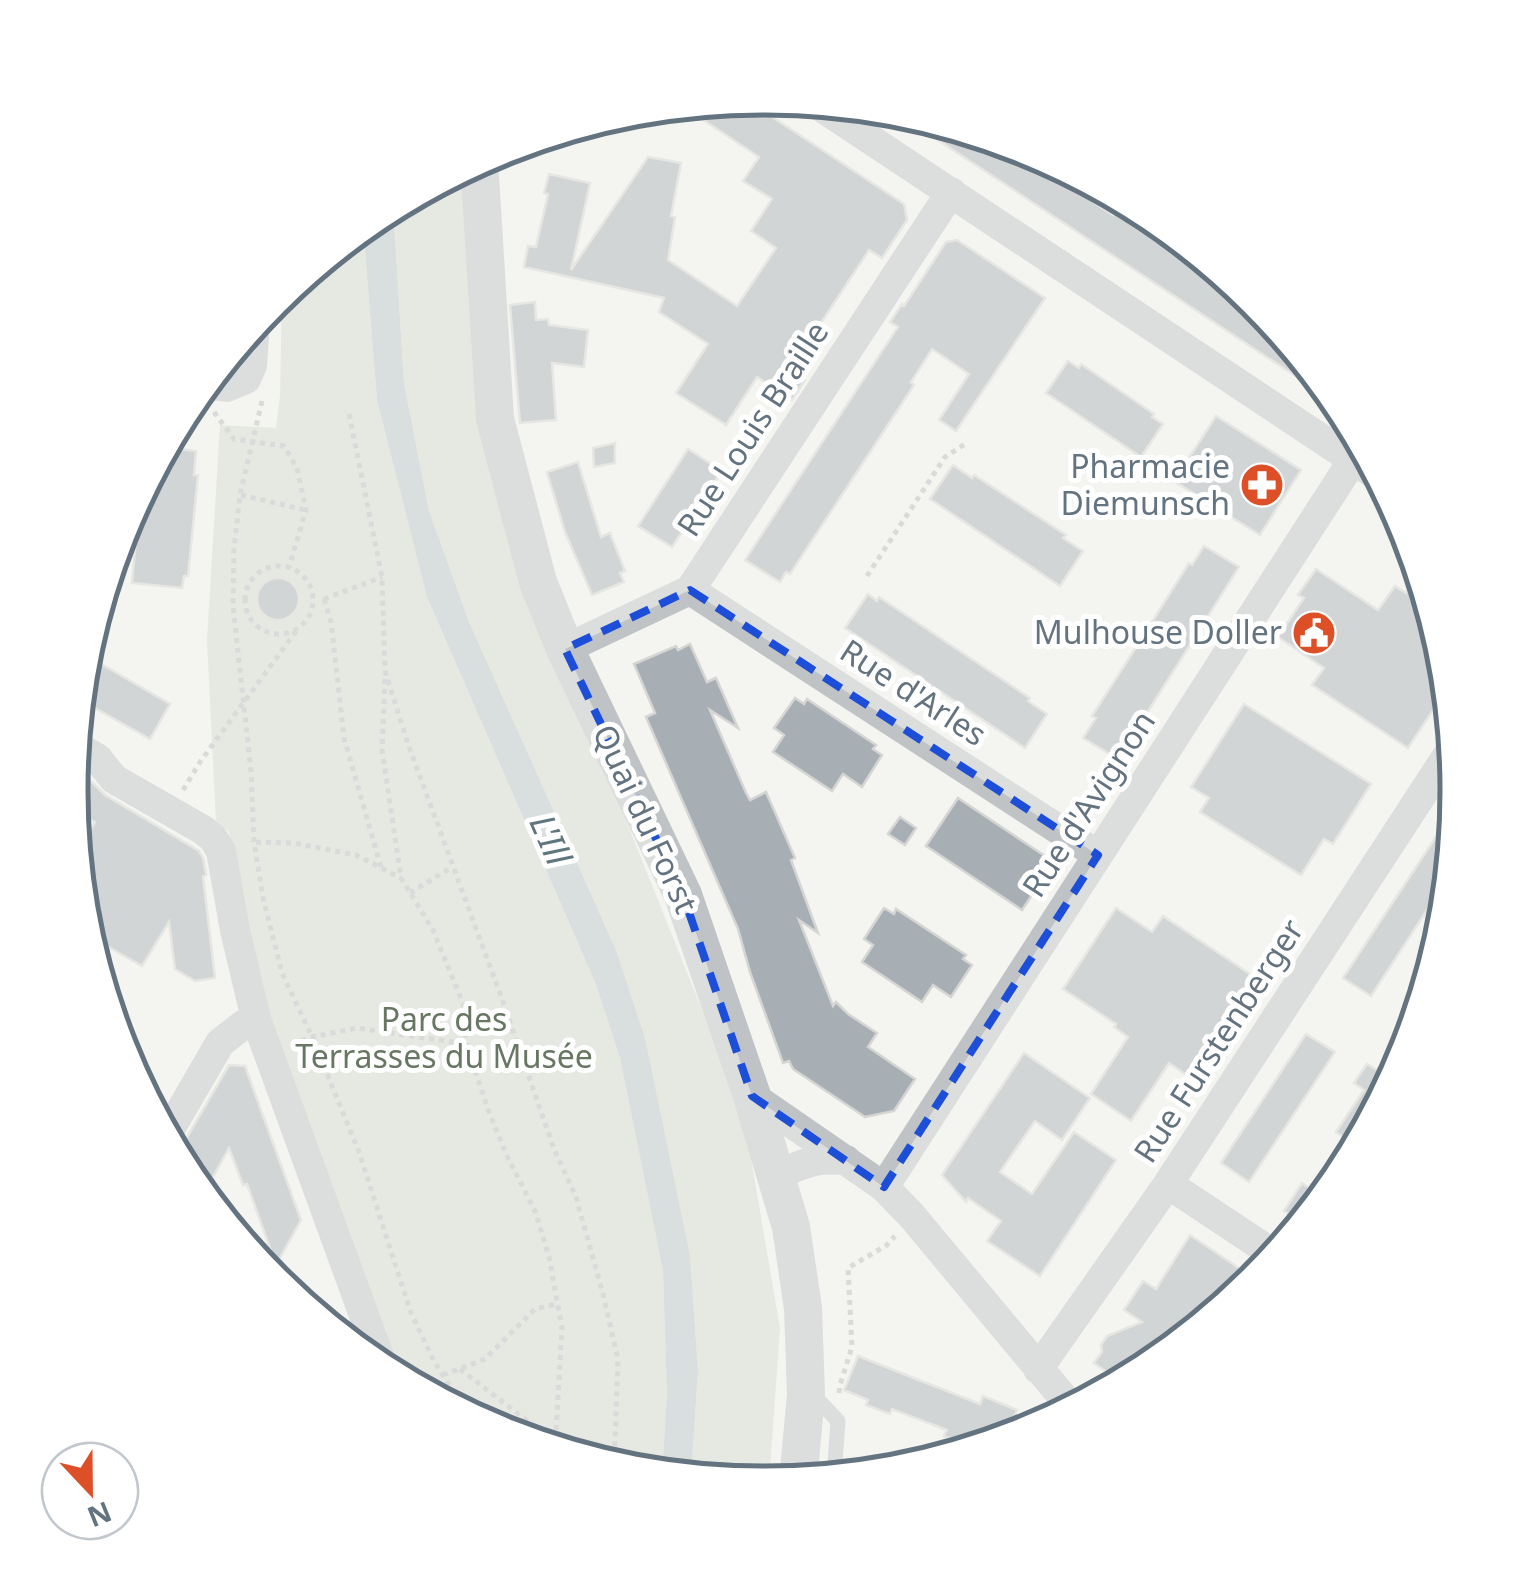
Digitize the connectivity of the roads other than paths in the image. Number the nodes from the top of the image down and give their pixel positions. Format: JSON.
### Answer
{"nodes":[{"id":1,"x":840,"y":119,"type":"edge"},
{"id":2,"x":481,"y":177,"type":"edge"},
{"id":3,"x":951,"y":192,"type":"junction"},
{"id":4,"x":253,"y":347,"type":"edge"},
{"id":5,"x":219,"y":390,"type":"edge"},
{"id":6,"x":1349,"y":451,"type":"edge"},
{"id":7,"x":1359,"y":471,"type":"edge"},
{"id":8,"x":690,"y":590,"type":"junction"},
{"id":9,"x":565,"y":649,"type":"junction"},
{"id":10,"x":89,"y":753,"type":"edge"},
{"id":11,"x":1439,"y":768,"type":"edge"},
{"id":12,"x":1098,"y":854,"type":"junction"},
{"id":13,"x":256,"y":1019,"type":"junction"},
{"id":14,"x":752,"y":1096,"type":"junction"},
{"id":15,"x":174,"y":1121,"type":"edge"},
{"id":16,"x":846,"y":1160,"type":"junction"},
{"id":17,"x":776,"y":1175,"type":"junction"},
{"id":18,"x":1168,"y":1184,"type":"junction"},
{"id":19,"x":884,"y":1187,"type":"junction"},
{"id":20,"x":1262,"y":1247,"type":"edge"},
{"id":21,"x":374,"y":1343,"type":"edge"},
{"id":22,"x":1038,"y":1369,"type":"junction"},
{"id":23,"x":806,"y":1395,"type":"junction"},
{"id":24,"x":1062,"y":1397,"type":"edge"},
{"id":25,"x":835,"y":1463,"type":"edge"},
{"id":26,"x":799,"y":1465,"type":"edge"}],
"edges":[{"from":1,"to":3,"type":"street"},
{"from":2,"to":9,"type":"street","name":"Quai du Forst"},
{"from":3,"to":6,"type":"street"},
{"from":3,"to":8,"type":"street","name":"Rue Louis Braille"},
{"from":4,"to":5,"type":"street"},
{"from":7,"to":12,"type":"street","name":"Rue d'Avignon"},
{"from":8,"to":9,"type":"street","name":"Rue Louis Braille"},
{"from":8,"to":12,"type":"street","name":"Rue d'Arles"},
{"from":9,"to":14,"type":"street","name":"Quai du Forst"},
{"from":10,"to":13,"type":"street"},
{"from":11,"to":18,"type":"street","name":"Rue Furstenberger"},
{"from":12,"to":19,"type":"street","name":"Rue d'Avignon"},
{"from":13,"to":15,"type":"street"},
{"from":13,"to":21,"type":"street"},
{"from":14,"to":16,"type":"street"},
{"from":14,"to":17,"type":"street","name":"Quai du Forst"},
{"from":16,"to":17,"type":"street"},
{"from":16,"to":19,"type":"street"},
{"from":17,"to":23,"type":"street","name":"Quai du Forst"},
{"from":18,"to":20,"type":"street"},
{"from":18,"to":22,"type":"street","name":"Rue Furstenberger"},
{"from":19,"to":22,"type":"street"},
{"from":22,"to":24,"type":"street"},
{"from":23,"to":25,"type":"lane"},
{"from":23,"to":26,"type":"street","name":"Quai du Forst"}]}
